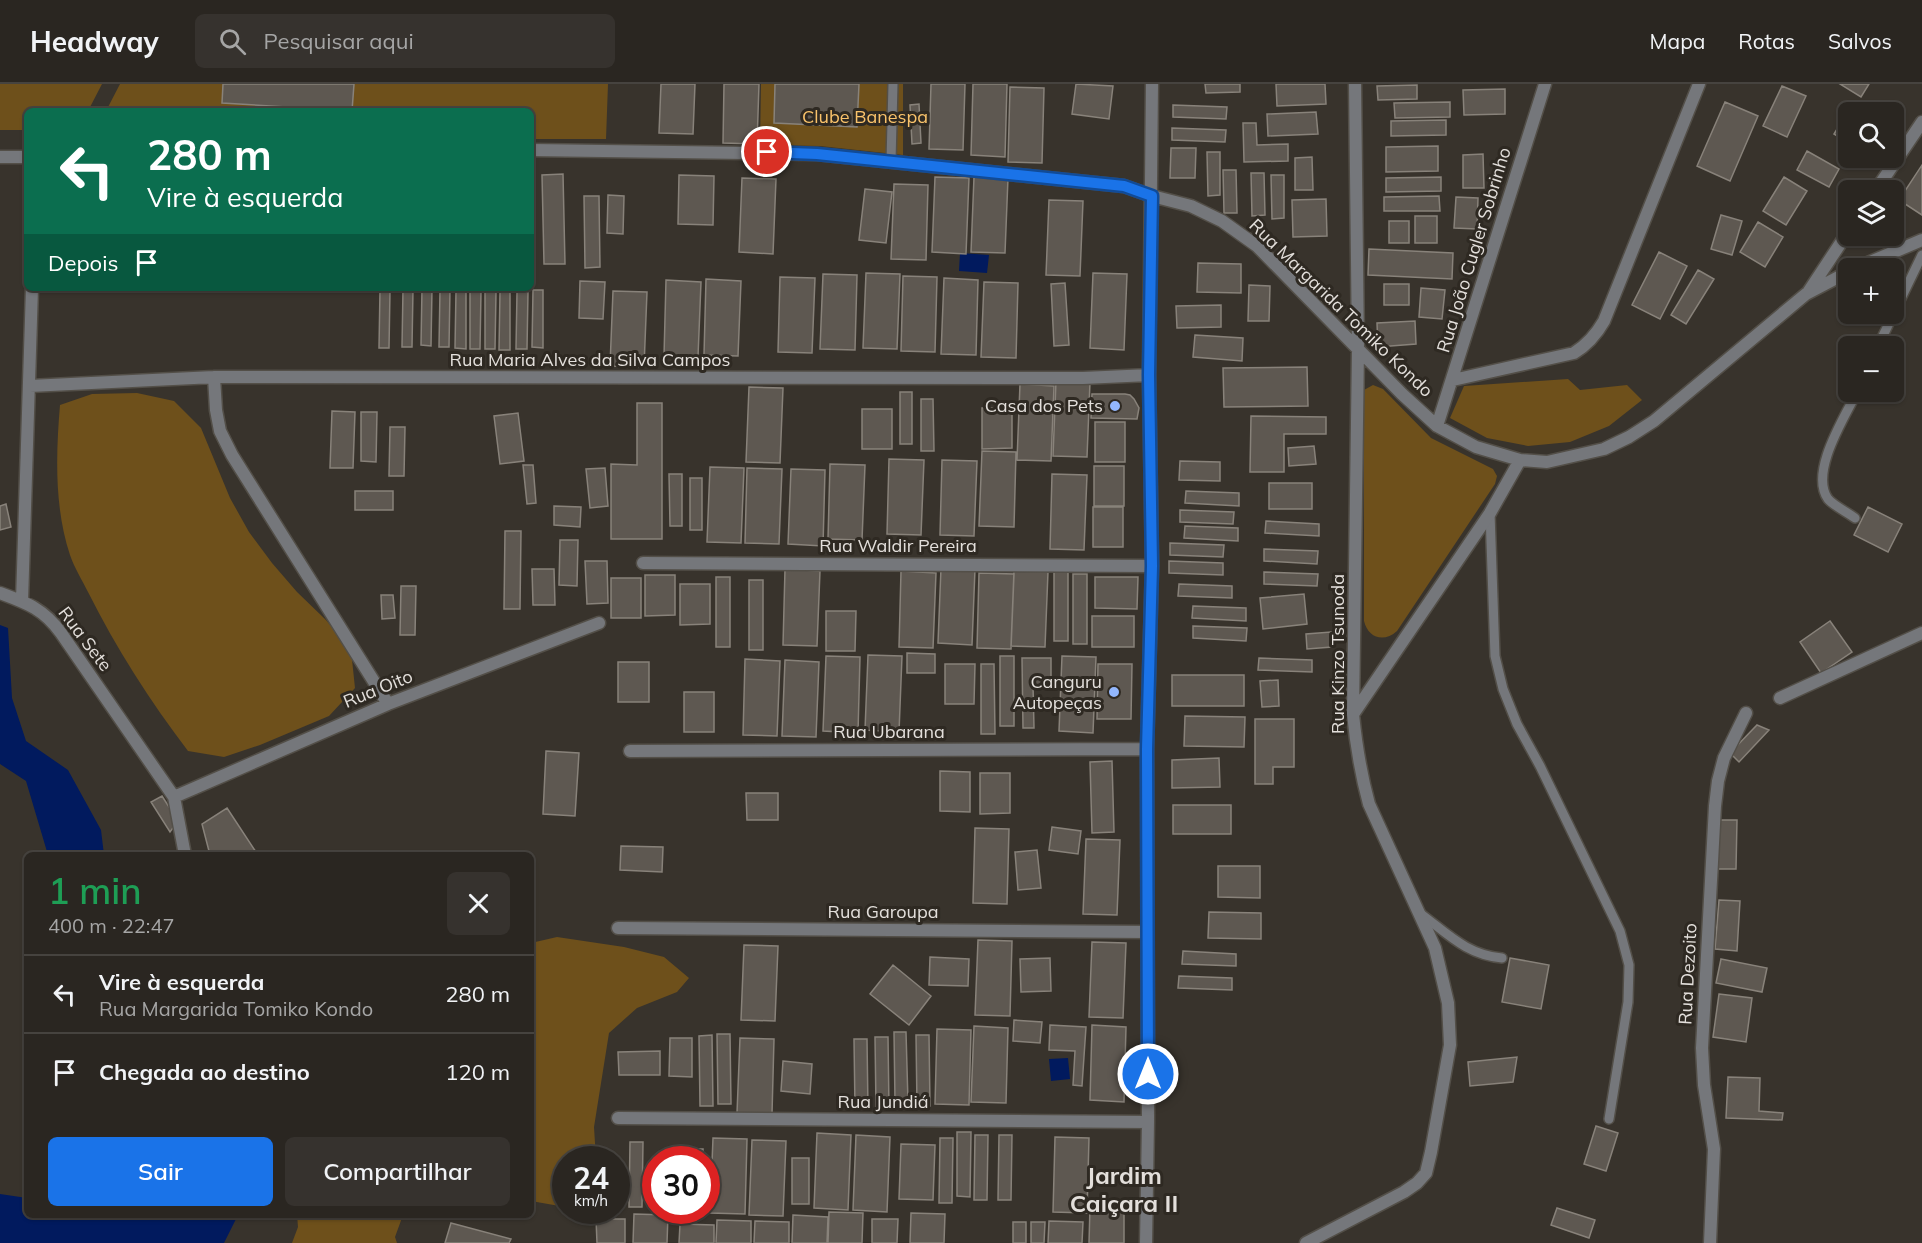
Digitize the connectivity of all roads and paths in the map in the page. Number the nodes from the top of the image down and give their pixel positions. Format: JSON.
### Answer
{"nodes":[{"id":1,"x":893,"y":84,"type":"edge"},
{"id":2,"x":1152,"y":84,"type":"edge"},
{"id":3,"x":1355,"y":84,"type":"edge"},
{"id":4,"x":1545,"y":84,"type":"edge"},
{"id":5,"x":1698,"y":84,"type":"edge"},
{"id":6,"x":1922,"y":122,"type":"edge"},
{"id":7,"x":534,"y":150,"type":"edge"},
{"id":8,"x":0,"y":157,"type":"edge"},
{"id":9,"x":24,"y":157,"type":"edge"},
{"id":10,"x":891,"y":161,"type":"junction"},
{"id":11,"x":1883,"y":180,"type":"edge"},
{"id":12,"x":1152,"y":196,"type":"junction"},
{"id":13,"x":1922,"y":240,"type":"edge"},
{"id":14,"x":1839,"y":246,"type":"edge"},
{"id":15,"x":1922,"y":255,"type":"edge"},
{"id":16,"x":1880,"y":258,"type":"edge"},
{"id":17,"x":1838,"y":277,"type":"edge"},
{"id":18,"x":32,"y":291,"type":"edge"},
{"id":19,"x":1806,"y":294,"type":"junction"},
{"id":20,"x":1883,"y":336,"type":"edge"},
{"id":21,"x":1358,"y":349,"type":"junction"},
{"id":22,"x":1149,"y":375,"type":"junction"},
{"id":23,"x":214,"y":377,"type":"junction"},
{"id":24,"x":1452,"y":380,"type":"junction"},
{"id":25,"x":30,"y":386,"type":"junction"},
{"id":26,"x":1852,"y":402,"type":"edge"},
{"id":27,"x":1437,"y":426,"type":"junction"},
{"id":28,"x":1520,"y":460,"type":"junction"},
{"id":29,"x":1490,"y":513,"type":"junction"},
{"id":30,"x":1855,"y":518,"type":"dead end"},
{"id":31,"x":643,"y":563,"type":"dead end"},
{"id":32,"x":1152,"y":566,"type":"junction"},
{"id":33,"x":0,"y":593,"type":"edge"},
{"id":34,"x":22,"y":601,"type":"junction"},
{"id":35,"x":599,"y":623,"type":"dead end"},
{"id":36,"x":1922,"y":633,"type":"edge"},
{"id":37,"x":1780,"y":698,"type":"dead end"},
{"id":38,"x":388,"y":704,"type":"junction"},
{"id":39,"x":1746,"y":713,"type":"dead end"},
{"id":40,"x":1353,"y":714,"type":"junction"},
{"id":41,"x":1147,"y":749,"type":"junction"},
{"id":42,"x":630,"y":751,"type":"dead end"},
{"id":43,"x":174,"y":797,"type":"junction"},
{"id":44,"x":185,"y":852,"type":"edge"},
{"id":45,"x":1419,"y":912,"type":"junction"},
{"id":46,"x":618,"y":928,"type":"dead end"},
{"id":47,"x":1147,"y":932,"type":"junction"},
{"id":48,"x":1502,"y":958,"type":"dead end"},
{"id":49,"x":618,"y":1118,"type":"dead end"},
{"id":50,"x":1609,"y":1119,"type":"dead end"},
{"id":51,"x":1148,"y":1122,"type":"junction"},
{"id":52,"x":1146,"y":1243,"type":"edge"},
{"id":53,"x":1306,"y":1243,"type":"edge"},
{"id":54,"x":1710,"y":1243,"type":"edge"}],
"edges":[{"from":1,"to":10,"type":"lane"},
{"from":2,"to":12,"type":"street"},
{"from":3,"to":21,"type":"street","name":"Rua Kinzo Tsunoda"},
{"from":4,"to":24,"type":"street","name":"Rua João Cugler Sobrinho"},
{"from":5,"to":24,"type":"street"},
{"from":6,"to":11,"type":"street"},
{"from":7,"to":10,"type":"street","name":"Rua Margarida Tomiko Kondo"},
{"from":8,"to":9,"type":"street"},
{"from":10,"to":12,"type":"street","name":"Rua Margarida Tomiko Kondo"},
{"from":12,"to":21,"type":"street","name":"Rua Margarida Tomiko Kondo"},
{"from":12,"to":22,"type":"street"},
{"from":13,"to":16,"type":"street"},
{"from":14,"to":19,"type":"street"},
{"from":15,"to":20,"type":"lane"},
{"from":17,"to":19,"type":"street","name":"Rua Margarida Tomiko Kondo"},
{"from":18,"to":25,"type":"street"},
{"from":19,"to":28,"type":"street","name":"Rua Margarida Tomiko Kondo"},
{"from":21,"to":27,"type":"street","name":"Rua Margarida Tomiko Kondo"},
{"from":21,"to":40,"type":"street","name":"Rua Kinzo Tsunoda"},
{"from":22,"to":23,"type":"street","name":"Rua Maria Alves da Silva Campos"},
{"from":22,"to":32,"type":"street"},
{"from":23,"to":25,"type":"street","name":"Rua Maria Alves da Silva Campos"},
{"from":23,"to":38,"type":"street"},
{"from":24,"to":27,"type":"street","name":"Rua João Cugler Sobrinho"},
{"from":25,"to":34,"type":"street"},
{"from":26,"to":30,"type":"lane"},
{"from":27,"to":28,"type":"street","name":"Rua Margarida Tomiko Kondo"},
{"from":28,"to":29,"type":"street"},
{"from":29,"to":40,"type":"street"},
{"from":29,"to":50,"type":"lane"},
{"from":31,"to":32,"type":"street","name":"Rua Waldir Pereira"},
{"from":32,"to":41,"type":"street"},
{"from":33,"to":34,"type":"street","name":"Rua Sete"},
{"from":34,"to":43,"type":"street","name":"Rua Sete"},
{"from":35,"to":38,"type":"street","name":"Rua Oito"},
{"from":36,"to":37,"type":"street"},
{"from":38,"to":43,"type":"street","name":"Rua Oito"},
{"from":39,"to":54,"type":"street","name":"Rua Dezoito"},
{"from":40,"to":45,"type":"street","name":"Rua Kinzo Tsunoda"},
{"from":41,"to":42,"type":"street","name":"Rua Ubarana"},
{"from":41,"to":47,"type":"street"},
{"from":43,"to":44,"type":"street","name":"Rua Sete"},
{"from":45,"to":48,"type":"lane"},
{"from":45,"to":53,"type":"street","name":"Rua Kinzo Tsunoda"},
{"from":46,"to":47,"type":"street","name":"Rua Garoupa"},
{"from":47,"to":51,"type":"street"},
{"from":49,"to":51,"type":"street","name":"Rua Jundiá"},
{"from":51,"to":52,"type":"street"}]}
